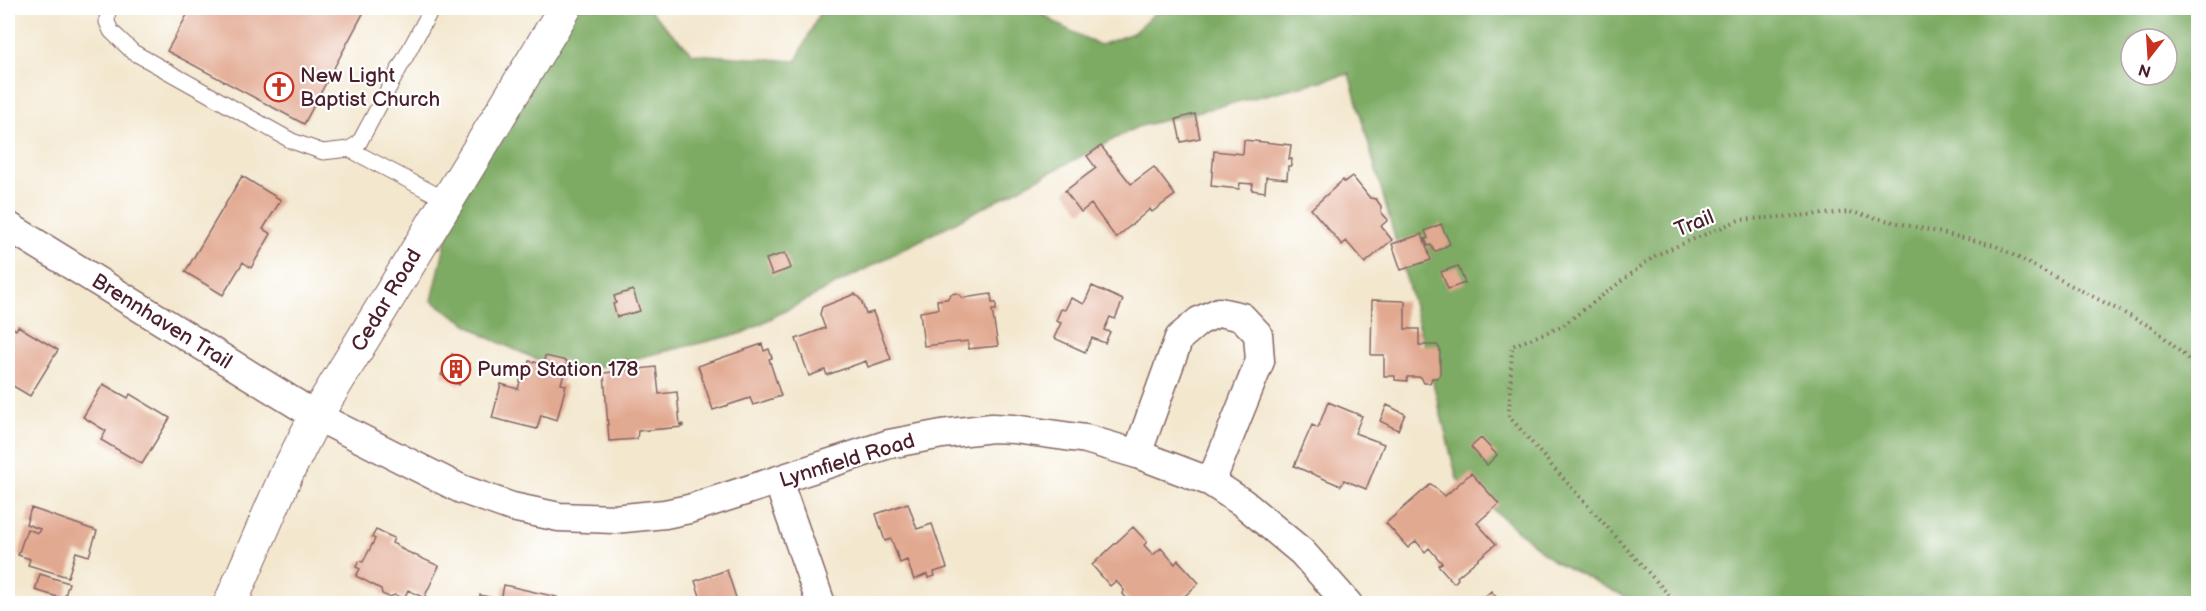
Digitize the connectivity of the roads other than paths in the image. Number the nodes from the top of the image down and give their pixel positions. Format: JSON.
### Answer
{"nodes":[{"id":1,"x":108,"y":8,"type":"edge"},
{"id":2,"x":432,"y":8,"type":"edge"},
{"id":3,"x":565,"y":8,"type":"edge"},
{"id":4,"x":349,"y":149,"type":"junction"},
{"id":5,"x":446,"y":200,"type":"junction"},
{"id":6,"x":8,"y":226,"type":"edge"},
{"id":7,"x":316,"y":416,"type":"junction"},
{"id":8,"x":1137,"y":454,"type":"junction"},
{"id":9,"x":778,"y":481,"type":"junction"},
{"id":10,"x":1211,"y":482,"type":"junction"},
{"id":11,"x":231,"y":603,"type":"edge"},
{"id":12,"x":821,"y":603,"type":"edge"},
{"id":13,"x":1348,"y":603,"type":"edge"}],
"edges":[{"from":1,"to":4,"type":"lane"},
{"from":2,"to":4,"type":"lane"},
{"from":3,"to":5,"type":"street","name":"Cedar Road"},
{"from":4,"to":5,"type":"lane"},
{"from":5,"to":7,"type":"street","name":"Cedar Road"},
{"from":6,"to":7,"type":"street","name":"Brennhaven Trail"},
{"from":7,"to":9,"type":"street","name":"Lynnfield Road"},
{"from":7,"to":11,"type":"street","name":"Cedar Road"},
{"from":8,"to":9,"type":"street","name":"Lynnfield Road"},
{"from":8,"to":10,"type":"street","name":"Lynnfield Road"},
{"from":8,"to":10,"type":"street"},
{"from":9,"to":12,"type":"street"},
{"from":10,"to":13,"type":"street","name":"Lynnfield Road"}]}
